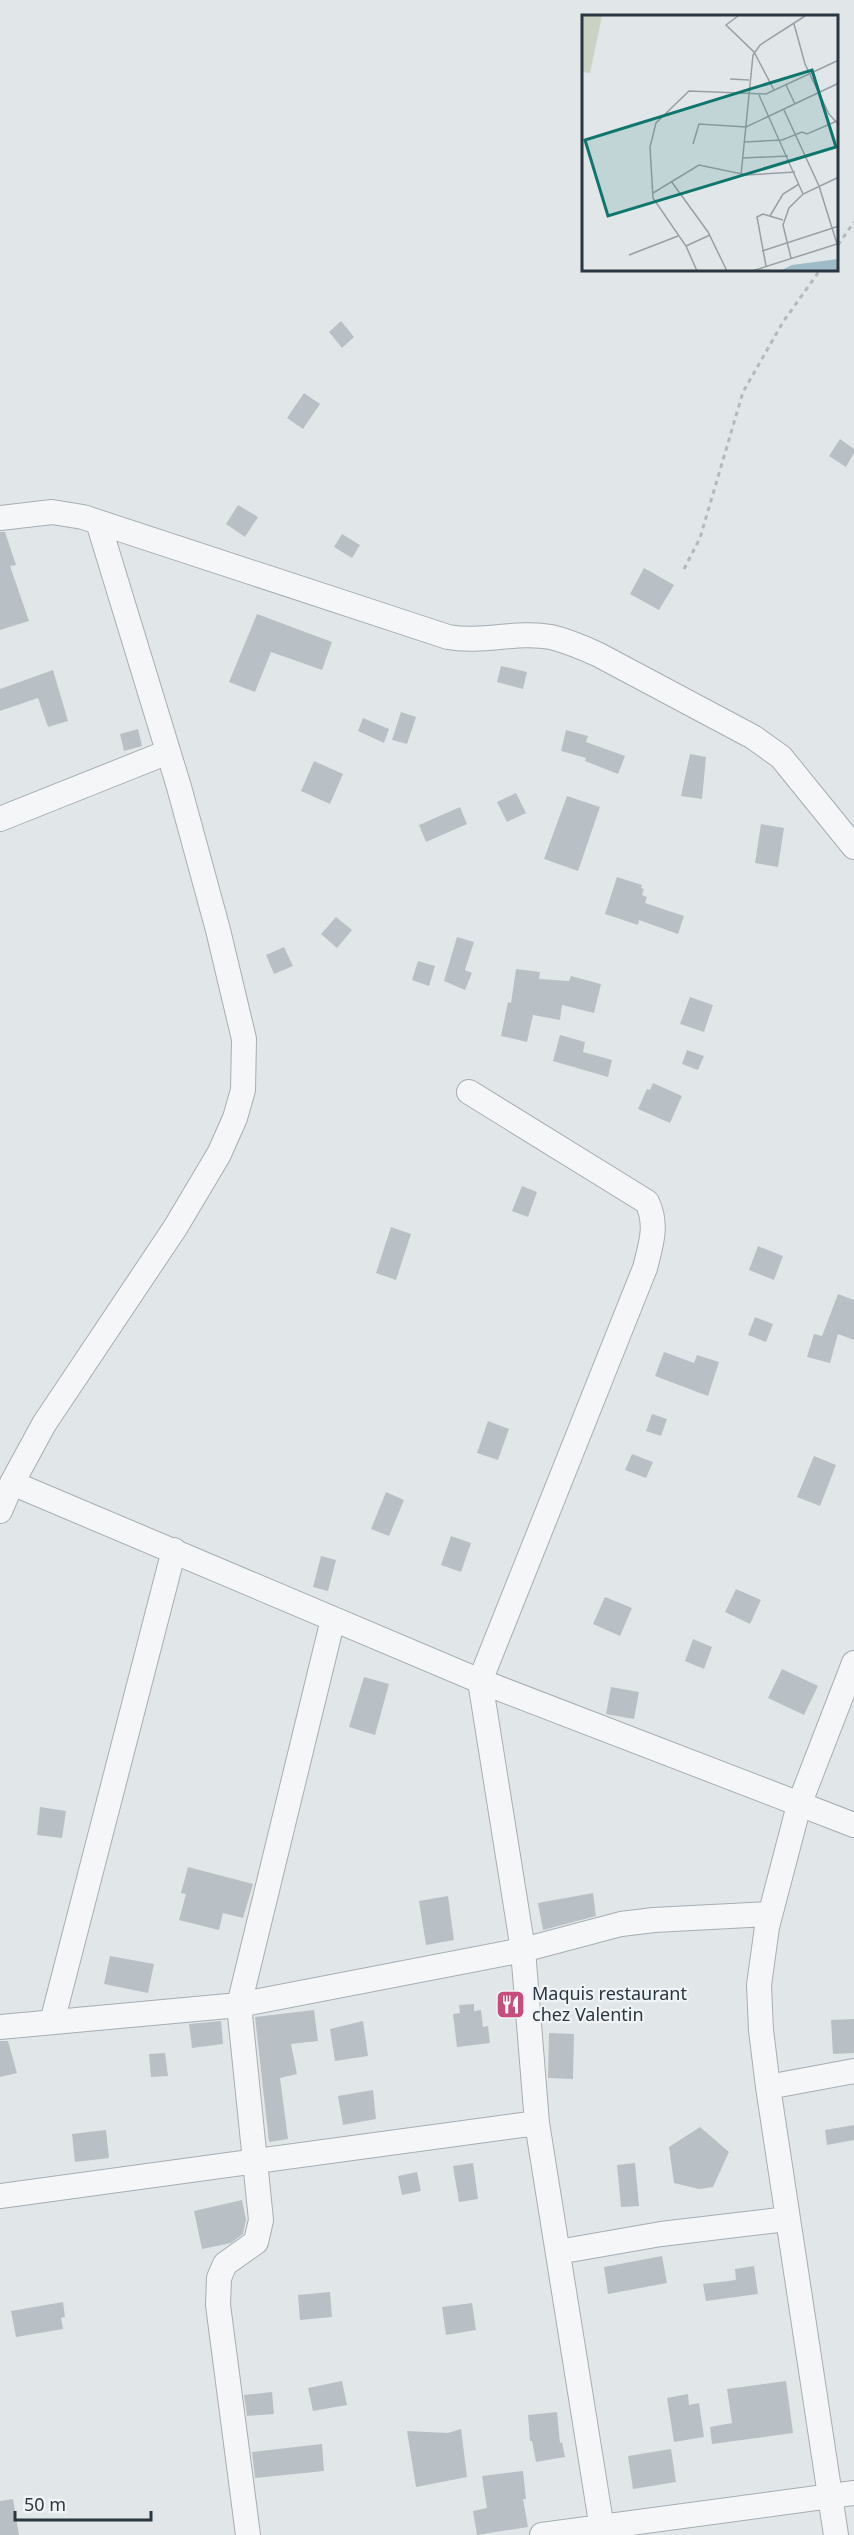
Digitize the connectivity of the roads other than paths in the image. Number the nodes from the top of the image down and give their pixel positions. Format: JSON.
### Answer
{"nodes":[{"id":1,"x":0,"y":518,"type":"edge"},
{"id":2,"x":98,"y":522,"type":"junction"},
{"id":3,"x":168,"y":752,"type":"junction"},
{"id":4,"x":0,"y":819,"type":"edge"},
{"id":5,"x":854,"y":847,"type":"edge"},
{"id":6,"x":469,"y":1092,"type":"dead end"},
{"id":7,"x":12,"y":1483,"type":"junction"},
{"id":8,"x":0,"y":1511,"type":"edge"},
{"id":9,"x":174,"y":1550,"type":"junction"},
{"id":10,"x":333,"y":1619,"type":"junction"},
{"id":11,"x":854,"y":1663,"type":"edge"},
{"id":12,"x":480,"y":1681,"type":"junction"},
{"id":13,"x":799,"y":1805,"type":"junction"},
{"id":14,"x":854,"y":1825,"type":"edge"},
{"id":15,"x":770,"y":1914,"type":"junction"},
{"id":16,"x":522,"y":1950,"type":"junction"},
{"id":17,"x":239,"y":2006,"type":"junction"},
{"id":18,"x":52,"y":2022,"type":"junction"},
{"id":19,"x":0,"y":2027,"type":"edge"},
{"id":20,"x":854,"y":2071,"type":"edge"},
{"id":21,"x":768,"y":2087,"type":"junction"},
{"id":22,"x":537,"y":2122,"type":"junction"},
{"id":23,"x":255,"y":2162,"type":"junction"},
{"id":24,"x":0,"y":2196,"type":"edge"},
{"id":25,"x":787,"y":2219,"type":"junction"},
{"id":26,"x":558,"y":2252,"type":"junction"},
{"id":27,"x":842,"y":2495,"type":"edge"},
{"id":28,"x":603,"y":2530,"type":"edge"},
{"id":29,"x":248,"y":2535,"type":"edge"},
{"id":30,"x":542,"y":2535,"type":"edge"},
{"id":31,"x":836,"y":2535,"type":"edge"}],
"edges":[{"from":1,"to":2,"type":"street"},
{"from":2,"to":3,"type":"street"},
{"from":2,"to":5,"type":"street"},
{"from":3,"to":4,"type":"street"},
{"from":3,"to":7,"type":"street"},
{"from":6,"to":12,"type":"street"},
{"from":7,"to":8,"type":"street"},
{"from":7,"to":9,"type":"street"},
{"from":9,"to":10,"type":"street"},
{"from":9,"to":18,"type":"street"},
{"from":10,"to":12,"type":"street"},
{"from":10,"to":17,"type":"street"},
{"from":11,"to":13,"type":"street"},
{"from":12,"to":13,"type":"street"},
{"from":12,"to":16,"type":"street"},
{"from":13,"to":14,"type":"street"},
{"from":13,"to":15,"type":"street"},
{"from":15,"to":16,"type":"street"},
{"from":15,"to":21,"type":"street"},
{"from":16,"to":17,"type":"street"},
{"from":16,"to":22,"type":"street"},
{"from":17,"to":18,"type":"street"},
{"from":17,"to":23,"type":"street"},
{"from":18,"to":19,"type":"street"},
{"from":20,"to":21,"type":"street"},
{"from":21,"to":25,"type":"street"},
{"from":22,"to":23,"type":"street"},
{"from":22,"to":26,"type":"street"},
{"from":23,"to":24,"type":"street"},
{"from":23,"to":29,"type":"street"},
{"from":25,"to":26,"type":"street"},
{"from":25,"to":27,"type":"street"},
{"from":26,"to":28,"type":"street"},
{"from":27,"to":28,"type":"street"},
{"from":27,"to":31,"type":"street"},
{"from":28,"to":30,"type":"street"}]}
